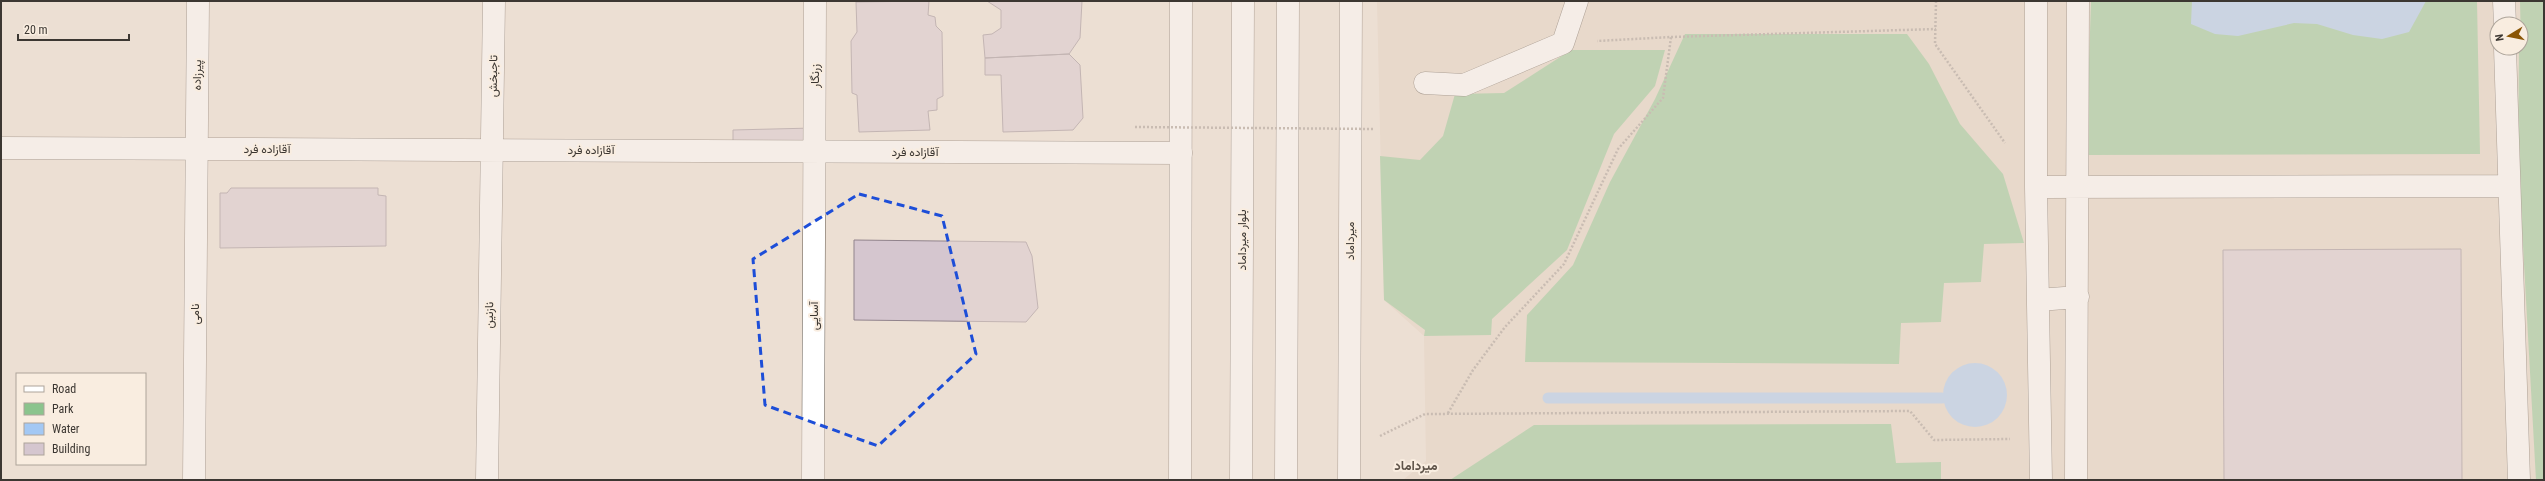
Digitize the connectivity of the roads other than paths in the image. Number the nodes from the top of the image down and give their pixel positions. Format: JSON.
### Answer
{"nodes":[{"id":1,"x":198,"y":1,"type":"edge"},
{"id":2,"x":494,"y":1,"type":"edge"},
{"id":3,"x":815,"y":1,"type":"edge"},
{"id":4,"x":1181,"y":1,"type":"edge"},
{"id":5,"x":1243,"y":1,"type":"edge"},
{"id":6,"x":1288,"y":1,"type":"edge"},
{"id":7,"x":1351,"y":1,"type":"edge"},
{"id":8,"x":1577,"y":1,"type":"edge"},
{"id":9,"x":2036,"y":1,"type":"edge"},
{"id":10,"x":2078,"y":1,"type":"edge"},
{"id":11,"x":2504,"y":1,"type":"edge"},
{"id":12,"x":2504,"y":16,"type":"edge"},
{"id":13,"x":2505,"y":56,"type":"edge"},
{"id":14,"x":1425,"y":83,"type":"dead end"},
{"id":15,"x":1,"y":148,"type":"edge"},
{"id":16,"x":196,"y":149,"type":"junction"},
{"id":17,"x":492,"y":150,"type":"junction"},
{"id":18,"x":814,"y":151,"type":"junction"},
{"id":19,"x":1181,"y":153,"type":"junction"},
{"id":20,"x":2036,"y":186,"type":"junction"},
{"id":21,"x":2508,"y":186,"type":"junction"},
{"id":22,"x":2078,"y":187,"type":"junction"},
{"id":23,"x":2078,"y":297,"type":"junction"},
{"id":24,"x":2038,"y":300,"type":"junction"},
{"id":25,"x":194,"y":480,"type":"edge"},
{"id":26,"x":487,"y":480,"type":"edge"},
{"id":27,"x":813,"y":480,"type":"edge"},
{"id":28,"x":1180,"y":480,"type":"edge"},
{"id":29,"x":1241,"y":480,"type":"edge"},
{"id":30,"x":1286,"y":480,"type":"edge"},
{"id":31,"x":1349,"y":480,"type":"edge"},
{"id":32,"x":2041,"y":480,"type":"edge"},
{"id":33,"x":2076,"y":480,"type":"edge"},
{"id":34,"x":2519,"y":480,"type":"edge"}],
"edges":[{"from":1,"to":16,"type":"street","name":"پیرزاده"},
{"from":2,"to":17,"type":"street","name":"تاجبخش"},
{"from":3,"to":18,"type":"street","name":"زرنگار"},
{"from":4,"to":19,"type":"street"},
{"from":5,"to":29,"type":"street","name":"بلوار میرداماد"},
{"from":6,"to":30,"type":"street"},
{"from":7,"to":31,"type":"street","name":"میرداماد"},
{"from":8,"to":14,"type":"street"},
{"from":9,"to":20,"type":"street"},
{"from":10,"to":22,"type":"street"},
{"from":11,"to":12,"type":"street"},
{"from":13,"to":21,"type":"street"},
{"from":15,"to":16,"type":"street","name":"آقازاده فرد"},
{"from":16,"to":17,"type":"street","name":"آقازاده فرد"},
{"from":16,"to":25,"type":"street","name":"نامی"},
{"from":17,"to":18,"type":"street","name":"آقازاده فرد"},
{"from":17,"to":26,"type":"street","name":"نازنین"},
{"from":18,"to":19,"type":"street","name":"آقازاده فرد"},
{"from":18,"to":27,"type":"street","name":"آسایی"},
{"from":19,"to":28,"type":"street"},
{"from":20,"to":22,"type":"street"},
{"from":20,"to":24,"type":"street"},
{"from":21,"to":22,"type":"street"},
{"from":21,"to":34,"type":"street"},
{"from":22,"to":23,"type":"street"},
{"from":23,"to":24,"type":"street"},
{"from":23,"to":33,"type":"street"},
{"from":24,"to":32,"type":"street"}]}
